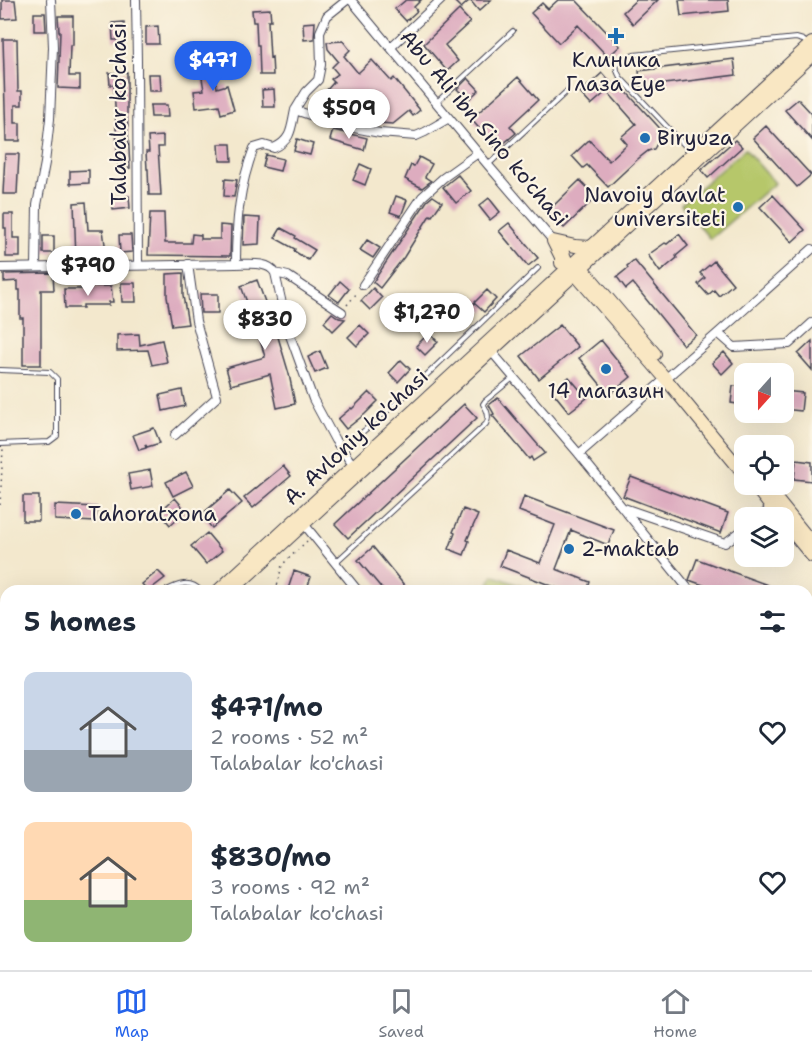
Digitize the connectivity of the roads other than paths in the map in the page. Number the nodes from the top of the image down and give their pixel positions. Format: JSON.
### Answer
{"nodes":[{"id":1,"x":51,"y":0,"type":"edge"},
{"id":2,"x":136,"y":0,"type":"edge"},
{"id":3,"x":349,"y":0,"type":"edge"},
{"id":4,"x":441,"y":0,"type":"edge"},
{"id":5,"x":513,"y":31,"type":"dead end"},
{"id":6,"x":391,"y":47,"type":"junction"},
{"id":7,"x":811,"y":48,"type":"edge"},
{"id":8,"x":566,"y":92,"type":"dead end"},
{"id":9,"x":437,"y":103,"type":"junction"},
{"id":10,"x":295,"y":110,"type":"junction"},
{"id":11,"x":449,"y":118,"type":"junction"},
{"id":12,"x":478,"y":153,"type":"junction"},
{"id":13,"x":695,"y":157,"type":"junction"},
{"id":14,"x":488,"y":165,"type":"junction"},
{"id":15,"x":553,"y":241,"type":"junction"},
{"id":16,"x":812,"y":249,"type":"edge"},
{"id":17,"x":594,"y":251,"type":"junction"},
{"id":18,"x":563,"y":253,"type":"joint"},
{"id":19,"x":138,"y":264,"type":"junction"},
{"id":20,"x":188,"y":264,"type":"junction"},
{"id":21,"x":236,"y":264,"type":"junction"},
{"id":22,"x":36,"y":267,"type":"junction"},
{"id":23,"x":0,"y":268,"type":"edge"},
{"id":24,"x":538,"y":268,"type":"dead end"},
{"id":25,"x":575,"y":268,"type":"junction"},
{"id":26,"x":275,"y":273,"type":"junction"},
{"id":27,"x":560,"y":281,"type":"junction"},
{"id":28,"x":590,"y":284,"type":"junction"},
{"id":29,"x":363,"y":285,"type":"road end"},
{"id":30,"x":342,"y":312,"type":"road end"},
{"id":31,"x":812,"y":323,"type":"edge"},
{"id":32,"x":718,"y":333,"type":"junction"},
{"id":33,"x":491,"y":351,"type":"junction"},
{"id":34,"x":0,"y":370,"type":"edge"},
{"id":35,"x":668,"y":376,"type":"junction"},
{"id":36,"x":513,"y":378,"type":"junction"},
{"id":37,"x":176,"y":435,"type":"dead end"},
{"id":38,"x":1,"y":444,"type":"edge"},
{"id":39,"x":734,"y":450,"type":"edge"},
{"id":40,"x":343,"y":452,"type":"junction"},
{"id":41,"x":579,"y":454,"type":"junction"},
{"id":42,"x":734,"y":461,"type":"edge"},
{"id":43,"x":353,"y":465,"type":"junction"},
{"id":44,"x":764,"y":495,"type":"edge"},
{"id":45,"x":775,"y":507,"type":"edge"},
{"id":46,"x":623,"y":508,"type":"junction"},
{"id":47,"x":304,"y":524,"type":"junction"},
{"id":48,"x":794,"y":526,"type":"edge"},
{"id":49,"x":794,"y":534,"type":"edge"},
{"id":50,"x":734,"y":536,"type":"edge"},
{"id":51,"x":812,"y":543,"type":"edge"},
{"id":52,"x":812,"y":556,"type":"edge"},
{"id":53,"x":335,"y":563,"type":"junction"},
{"id":54,"x":224,"y":585,"type":"edge"},
{"id":55,"x":238,"y":585,"type":"edge"},
{"id":56,"x":353,"y":585,"type":"edge"},
{"id":57,"x":685,"y":585,"type":"edge"}],
"edges":[{"from":1,"to":22,"type":"street"},
{"from":2,"to":19,"type":"street","name":"Talabalar ko'chasi"},
{"from":3,"to":6,"type":"street","name":"Abu Ali ibn Sino ko'chasi"},
{"from":3,"to":10,"type":"street"},
{"from":4,"to":6,"type":"street"},
{"from":5,"to":9,"type":"lane"},
{"from":6,"to":9,"type":"street","name":"Abu Ali ibn Sino ko'chasi"},
{"from":7,"to":13,"type":"main road","name":"A. Avloniy ko'chasi"},
{"from":7,"to":13,"type":"lane"},
{"from":8,"to":14,"type":"lane"},
{"from":9,"to":11,"type":"street","name":"Abu Ali ibn Sino ko'chasi"},
{"from":10,"to":11,"type":"street"},
{"from":10,"to":21,"type":"street"},
{"from":11,"to":12,"type":"street","name":"Abu Ali ibn Sino ko'chasi"},
{"from":12,"to":14,"type":"street","name":"Abu Ali ibn Sino ko'chasi"},
{"from":12,"to":29,"type":"street"},
{"from":13,"to":17,"type":"main road","name":"A. Avloniy ko'chasi"},
{"from":14,"to":15,"type":"street","name":"Abu Ali ibn Sino ko'chasi"},
{"from":15,"to":17,"type":"main road"},
{"from":15,"to":18,"type":"street","name":"Abu Ali ibn Sino ko'chasi"},
{"from":15,"to":27,"type":"main road"},
{"from":16,"to":32,"type":"street"},
{"from":17,"to":25,"type":"main road","name":"A. Avloniy ko'chasi"},
{"from":17,"to":28,"type":"main road"},
{"from":18,"to":25,"type":"main road","name":"Abu Ali ibn Sino ko'chasi"},
{"from":19,"to":20,"type":"street"},
{"from":19,"to":22,"type":"street"},
{"from":20,"to":21,"type":"street"},
{"from":20,"to":37,"type":"street"},
{"from":21,"to":26,"type":"street"},
{"from":22,"to":23,"type":"street"},
{"from":24,"to":40,"type":"lane"},
{"from":25,"to":27,"type":"main road","name":"A. Avloniy ko'chasi"},
{"from":25,"to":28,"type":"main road","name":"Abu Ali ibn Sino ko'chasi"},
{"from":26,"to":30,"type":"street"},
{"from":26,"to":40,"type":"street"},
{"from":27,"to":28,"type":"main road"},
{"from":27,"to":33,"type":"main road","name":"A. Avloniy ko'chasi"},
{"from":27,"to":43,"type":"main road","name":"A. Avloniy ko'chasi"},
{"from":28,"to":35,"type":"main road","name":"Abu Ali ibn Sino ko'chasi"},
{"from":31,"to":32,"type":"street"},
{"from":32,"to":35,"type":"street"},
{"from":33,"to":36,"type":"street"},
{"from":33,"to":47,"type":"main road","name":"A. Avloniy ko'chasi"},
{"from":34,"to":38,"type":"lane"},
{"from":35,"to":39,"type":"main road","name":"Abu Ali ibn Sino ko'chasi"},
{"from":35,"to":41,"type":"street"},
{"from":35,"to":42,"type":"main road","name":"Abu Ali ibn Sino ko'chasi"},
{"from":36,"to":41,"type":"street"},
{"from":36,"to":53,"type":"lane"},
{"from":40,"to":43,"type":"street"},
{"from":41,"to":46,"type":"street"},
{"from":43,"to":54,"type":"main road","name":"A. Avloniy ko'chasi"},
{"from":44,"to":45,"type":"main road"},
{"from":46,"to":50,"type":"street"},
{"from":46,"to":57,"type":"street"},
{"from":47,"to":53,"type":"street"},
{"from":47,"to":55,"type":"main road","name":"A. Avloniy ko'chasi"},
{"from":48,"to":51,"type":"main road"},
{"from":49,"to":52,"type":"main road"},
{"from":53,"to":56,"type":"street"}]}
